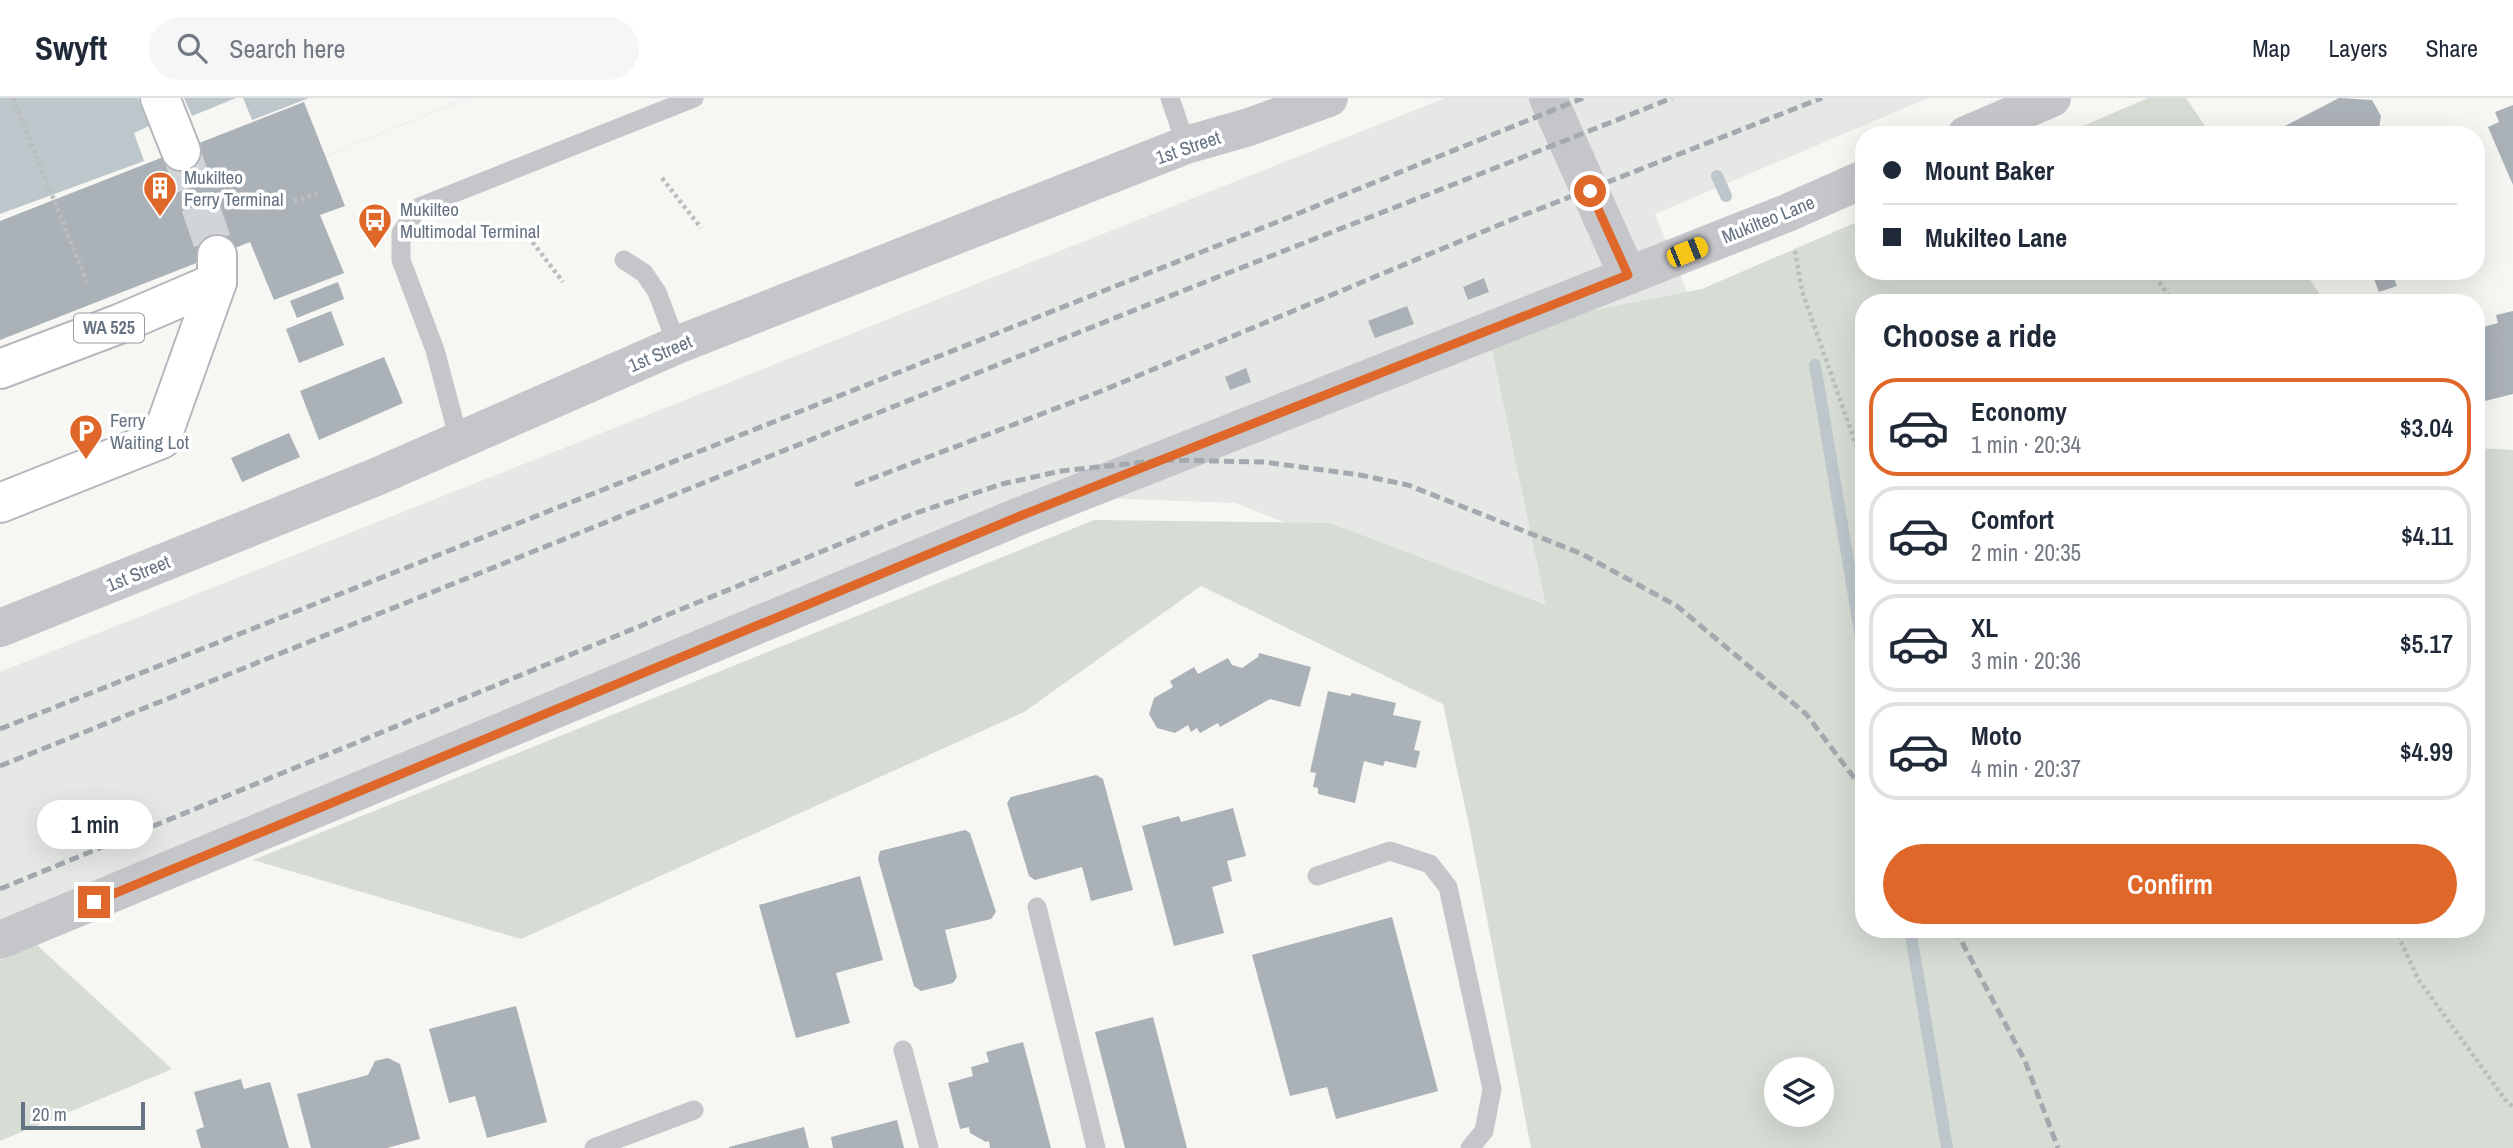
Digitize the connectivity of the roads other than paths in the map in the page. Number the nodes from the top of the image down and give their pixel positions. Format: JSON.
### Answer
{"nodes":[{"id":1,"x":160,"y":98,"type":"edge"},
{"id":2,"x":694,"y":98,"type":"edge"},
{"id":3,"x":1170,"y":98,"type":"edge"},
{"id":4,"x":1329,"y":98,"type":"edge"},
{"id":5,"x":1548,"y":98,"type":"edge"},
{"id":6,"x":2052,"y":98,"type":"edge"},
{"id":7,"x":1987,"y":126,"type":"edge"},
{"id":8,"x":1186,"y":145,"type":"junction"},
{"id":9,"x":181,"y":151,"type":"tunnel mouth"},
{"id":10,"x":1855,"y":183,"type":"edge"},
{"id":11,"x":624,"y":260,"type":"dead end"},
{"id":12,"x":1628,"y":275,"type":"junction"},
{"id":13,"x":677,"y":345,"type":"junction"},
{"id":14,"x":0,"y":369,"type":"edge"},
{"id":15,"x":458,"y":440,"type":"junction"},
{"id":16,"x":0,"y":503,"type":"edge"},
{"id":17,"x":0,"y":628,"type":"edge"},
{"id":18,"x":1317,"y":876,"type":"dead end"},
{"id":19,"x":1037,"y":907,"type":"dead end"},
{"id":20,"x":0,"y":940,"type":"edge"},
{"id":21,"x":903,"y":1050,"type":"dead end"},
{"id":22,"x":694,"y":1110,"type":"dead end"},
{"id":23,"x":594,"y":1148,"type":"edge"},
{"id":24,"x":929,"y":1148,"type":"edge"},
{"id":25,"x":1096,"y":1148,"type":"edge"},
{"id":26,"x":1470,"y":1148,"type":"edge"}],
"edges":[{"from":1,"to":9,"type":"main road"},
{"from":2,"to":15,"type":"lane"},
{"from":3,"to":8,"type":"lane"},
{"from":4,"to":8,"type":"street","name":"1st Street"},
{"from":5,"to":12,"type":"street"},
{"from":6,"to":7,"type":"street"},
{"from":8,"to":13,"type":"street","name":"1st Street"},
{"from":10,"to":12,"type":"street","name":"Mukilteo Lane"},
{"from":11,"to":13,"type":"lane"},
{"from":12,"to":20,"type":"street","name":"Mukilteo Lane"},
{"from":13,"to":15,"type":"street","name":"1st Street"},
{"from":14,"to":16,"type":"main road","number":"WA 525"},
{"from":15,"to":17,"type":"street","name":"1st Street"},
{"from":18,"to":26,"type":"lane"},
{"from":19,"to":25,"type":"lane"},
{"from":21,"to":24,"type":"lane"},
{"from":22,"to":23,"type":"lane"}]}
